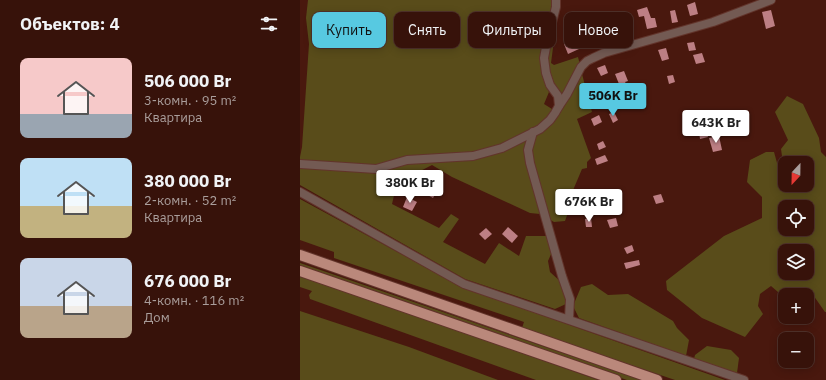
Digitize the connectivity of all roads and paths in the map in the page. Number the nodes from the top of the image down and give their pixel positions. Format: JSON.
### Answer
{"nodes":[{"id":1,"x":556,"y":0,"type":"edge"},
{"id":2,"x":770,"y":0,"type":"edge"},
{"id":3,"x":560,"y":106,"type":"junction"},
{"id":4,"x":533,"y":132,"type":"junction"},
{"id":5,"x":300,"y":164,"type":"edge"},
{"id":6,"x":300,"y":192,"type":"edge"},
{"id":7,"x":300,"y":255,"type":"edge"},
{"id":8,"x":300,"y":271,"type":"edge"},
{"id":9,"x":569,"y":319,"type":"junction"},
{"id":10,"x":616,"y":380,"type":"edge"},
{"id":11,"x":657,"y":380,"type":"edge"},
{"id":12,"x":744,"y":380,"type":"edge"}],
"edges":[{"from":1,"to":3,"type":"street"},
{"from":2,"to":3,"type":"street"},
{"from":3,"to":4,"type":"street"},
{"from":4,"to":5,"type":"street"},
{"from":4,"to":9,"type":"street"},
{"from":6,"to":9,"type":"street"},
{"from":7,"to":11,"type":"main road"},
{"from":8,"to":10,"type":"main road"},
{"from":9,"to":12,"type":"street"}]}
